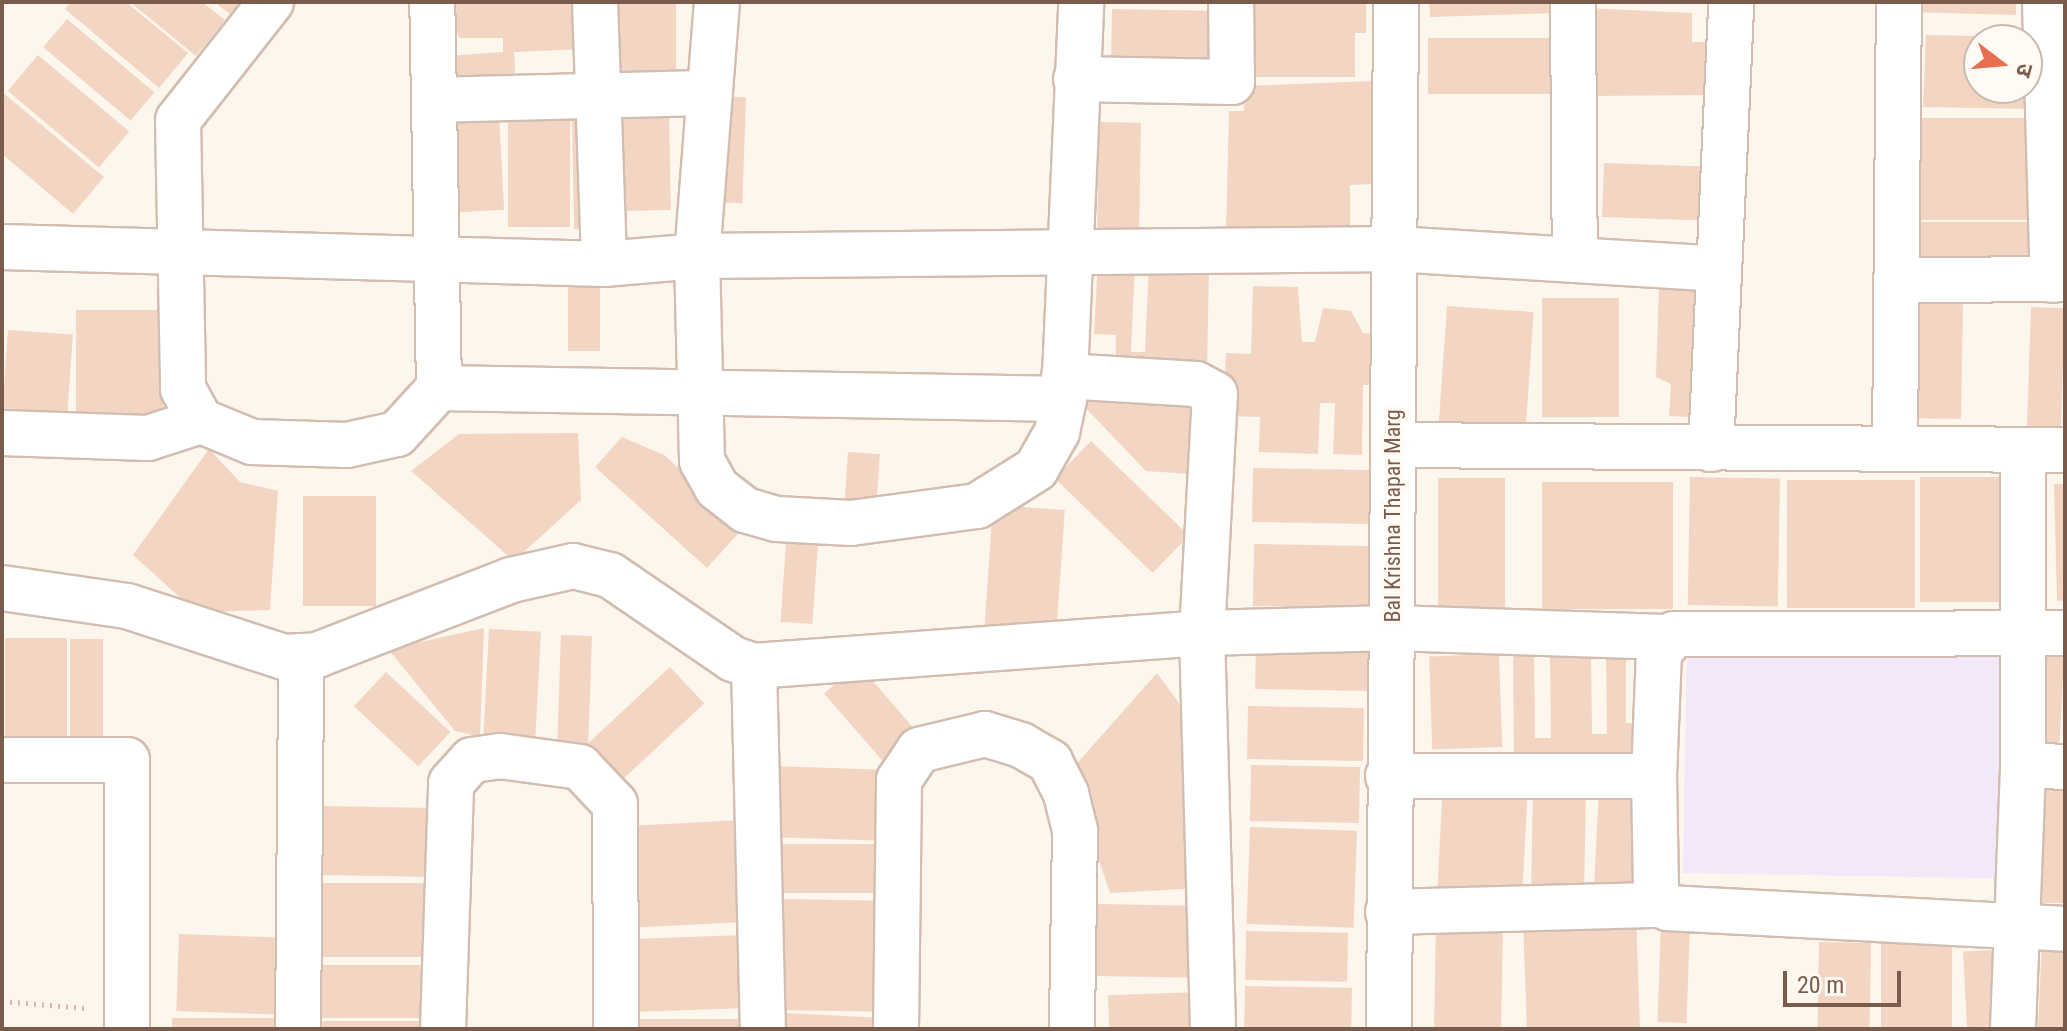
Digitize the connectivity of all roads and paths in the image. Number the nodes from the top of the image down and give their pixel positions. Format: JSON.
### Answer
{"nodes":[{"id":1,"x":271,"y":2,"type":"edge"},
{"id":2,"x":432,"y":2,"type":"edge"},
{"id":3,"x":595,"y":2,"type":"edge"},
{"id":4,"x":717,"y":2,"type":"edge"},
{"id":5,"x":1081,"y":2,"type":"edge"},
{"id":6,"x":1231,"y":2,"type":"edge"},
{"id":7,"x":1396,"y":2,"type":"edge"},
{"id":8,"x":1573,"y":2,"type":"edge"},
{"id":9,"x":1731,"y":2,"type":"edge"},
{"id":10,"x":1899,"y":2,"type":"edge"},
{"id":11,"x":2045,"y":2,"type":"edge"},
{"id":12,"x":1076,"y":79,"type":"junction"},
{"id":13,"x":710,"y":93,"type":"junction"},
{"id":14,"x":598,"y":99,"type":"junction"},
{"id":15,"x":435,"y":100,"type":"junction"},
{"id":16,"x":2,"y":247,"type":"edge"},
{"id":17,"x":1394,"y":249,"type":"junction"},
{"id":18,"x":181,"y":252,"type":"junction"},
{"id":19,"x":1067,"y":253,"type":"junction"},
{"id":20,"x":697,"y":256,"type":"junction"},
{"id":21,"x":440,"y":259,"type":"junction"},
{"id":22,"x":1575,"y":260,"type":"junction"},
{"id":23,"x":604,"y":264,"type":"junction"},
{"id":24,"x":1717,"y":269,"type":"junction"},
{"id":25,"x":1897,"y":280,"type":"junction"},
{"id":26,"x":2059,"y":280,"type":"edge"},
{"id":27,"x":1064,"y":387,"type":"junction"},
{"id":28,"x":439,"y":388,"type":"junction"},
{"id":29,"x":700,"y":389,"type":"junction"},
{"id":30,"x":201,"y":421,"type":"junction"},
{"id":31,"x":2,"y":433,"type":"edge"},
{"id":32,"x":1393,"y":445,"type":"junction"},
{"id":33,"x":1895,"y":448,"type":"junction"},
{"id":34,"x":1711,"y":449,"type":"junction"},
{"id":35,"x":2044,"y":450,"type":"edge"},
{"id":36,"x":2,"y":588,"type":"edge"},
{"id":37,"x":1392,"y":628,"type":"junction"},
{"id":38,"x":1202,"y":633,"type":"junction"},
{"id":39,"x":2045,"y":633,"type":"edge"},
{"id":40,"x":1666,"y":637,"type":"junction"},
{"id":41,"x":301,"y":656,"type":"junction"},
{"id":42,"x":754,"y":666,"type":"junction"},
{"id":43,"x":2,"y":760,"type":"edge"},
{"id":44,"x":2044,"y":766,"type":"edge"},
{"id":45,"x":1388,"y":776,"type":"junction"},
{"id":46,"x":1654,"y":776,"type":"junction"},
{"id":47,"x":1661,"y":905,"type":"junction"},
{"id":48,"x":1388,"y":912,"type":"junction"},
{"id":49,"x":2016,"y":928,"type":"junction"},
{"id":50,"x":2065,"y":929,"type":"edge"},
{"id":51,"x":2,"y":1001,"type":"edge"},
{"id":52,"x":127,"y":1020,"type":"edge"},
{"id":53,"x":298,"y":1029,"type":"edge"},
{"id":54,"x":443,"y":1029,"type":"edge"},
{"id":55,"x":616,"y":1029,"type":"edge"},
{"id":56,"x":763,"y":1029,"type":"edge"},
{"id":57,"x":896,"y":1029,"type":"edge"},
{"id":58,"x":1072,"y":1029,"type":"edge"},
{"id":59,"x":1213,"y":1029,"type":"edge"},
{"id":60,"x":1389,"y":1029,"type":"edge"},
{"id":61,"x":2013,"y":1029,"type":"edge"}],
"edges":[{"from":1,"to":18,"type":"street"},
{"from":2,"to":15,"type":"street"},
{"from":3,"to":14,"type":"street"},
{"from":4,"to":13,"type":"street"},
{"from":5,"to":12,"type":"street"},
{"from":6,"to":12,"type":"street"},
{"from":7,"to":17,"type":"street","name":"Bal Krishna Thapar Marg"},
{"from":8,"to":22,"type":"street"},
{"from":9,"to":24,"type":"street"},
{"from":10,"to":25,"type":"street"},
{"from":11,"to":26,"type":"street"},
{"from":12,"to":19,"type":"street"},
{"from":13,"to":14,"type":"street"},
{"from":13,"to":20,"type":"street"},
{"from":14,"to":15,"type":"street"},
{"from":14,"to":23,"type":"street"},
{"from":15,"to":21,"type":"street"},
{"from":16,"to":18,"type":"street"},
{"from":17,"to":19,"type":"street"},
{"from":17,"to":22,"type":"street"},
{"from":17,"to":32,"type":"street","name":"Bal Krishna Thapar Marg"},
{"from":18,"to":21,"type":"street"},
{"from":18,"to":30,"type":"street"},
{"from":19,"to":20,"type":"street"},
{"from":19,"to":27,"type":"street"},
{"from":20,"to":23,"type":"street"},
{"from":20,"to":29,"type":"street"},
{"from":21,"to":23,"type":"street"},
{"from":21,"to":28,"type":"street"},
{"from":22,"to":24,"type":"street"},
{"from":24,"to":34,"type":"street"},
{"from":25,"to":26,"type":"street"},
{"from":25,"to":33,"type":"street"},
{"from":27,"to":29,"type":"street"},
{"from":27,"to":29,"type":"street"},
{"from":27,"to":38,"type":"street"},
{"from":28,"to":29,"type":"street"},
{"from":28,"to":30,"type":"street"},
{"from":30,"to":31,"type":"street"},
{"from":32,"to":34,"type":"street"},
{"from":32,"to":37,"type":"street","name":"Bal Krishna Thapar Marg"},
{"from":33,"to":34,"type":"street"},
{"from":33,"to":35,"type":"street"},
{"from":35,"to":39,"type":"street"},
{"from":36,"to":41,"type":"street"},
{"from":37,"to":38,"type":"street"},
{"from":37,"to":40,"type":"street"},
{"from":37,"to":45,"type":"street","name":"Bal Krishna Thapar Marg"},
{"from":38,"to":42,"type":"street"},
{"from":38,"to":59,"type":"street"},
{"from":39,"to":40,"type":"street"},
{"from":39,"to":44,"type":"street"},
{"from":40,"to":46,"type":"street"},
{"from":41,"to":42,"type":"street"},
{"from":41,"to":53,"type":"street"},
{"from":42,"to":56,"type":"street"},
{"from":43,"to":52,"type":"street"},
{"from":44,"to":49,"type":"street"},
{"from":45,"to":46,"type":"street"},
{"from":45,"to":48,"type":"street","name":"Bal Krishna Thapar Marg"},
{"from":46,"to":47,"type":"street"},
{"from":47,"to":48,"type":"street"},
{"from":47,"to":49,"type":"street"},
{"from":48,"to":60,"type":"street","name":"Bal Krishna Thapar Marg"},
{"from":49,"to":50,"type":"street"},
{"from":49,"to":61,"type":"street"},
{"from":51,"to":52,"type":"path"},
{"from":54,"to":55,"type":"street"},
{"from":57,"to":58,"type":"street"}]}
